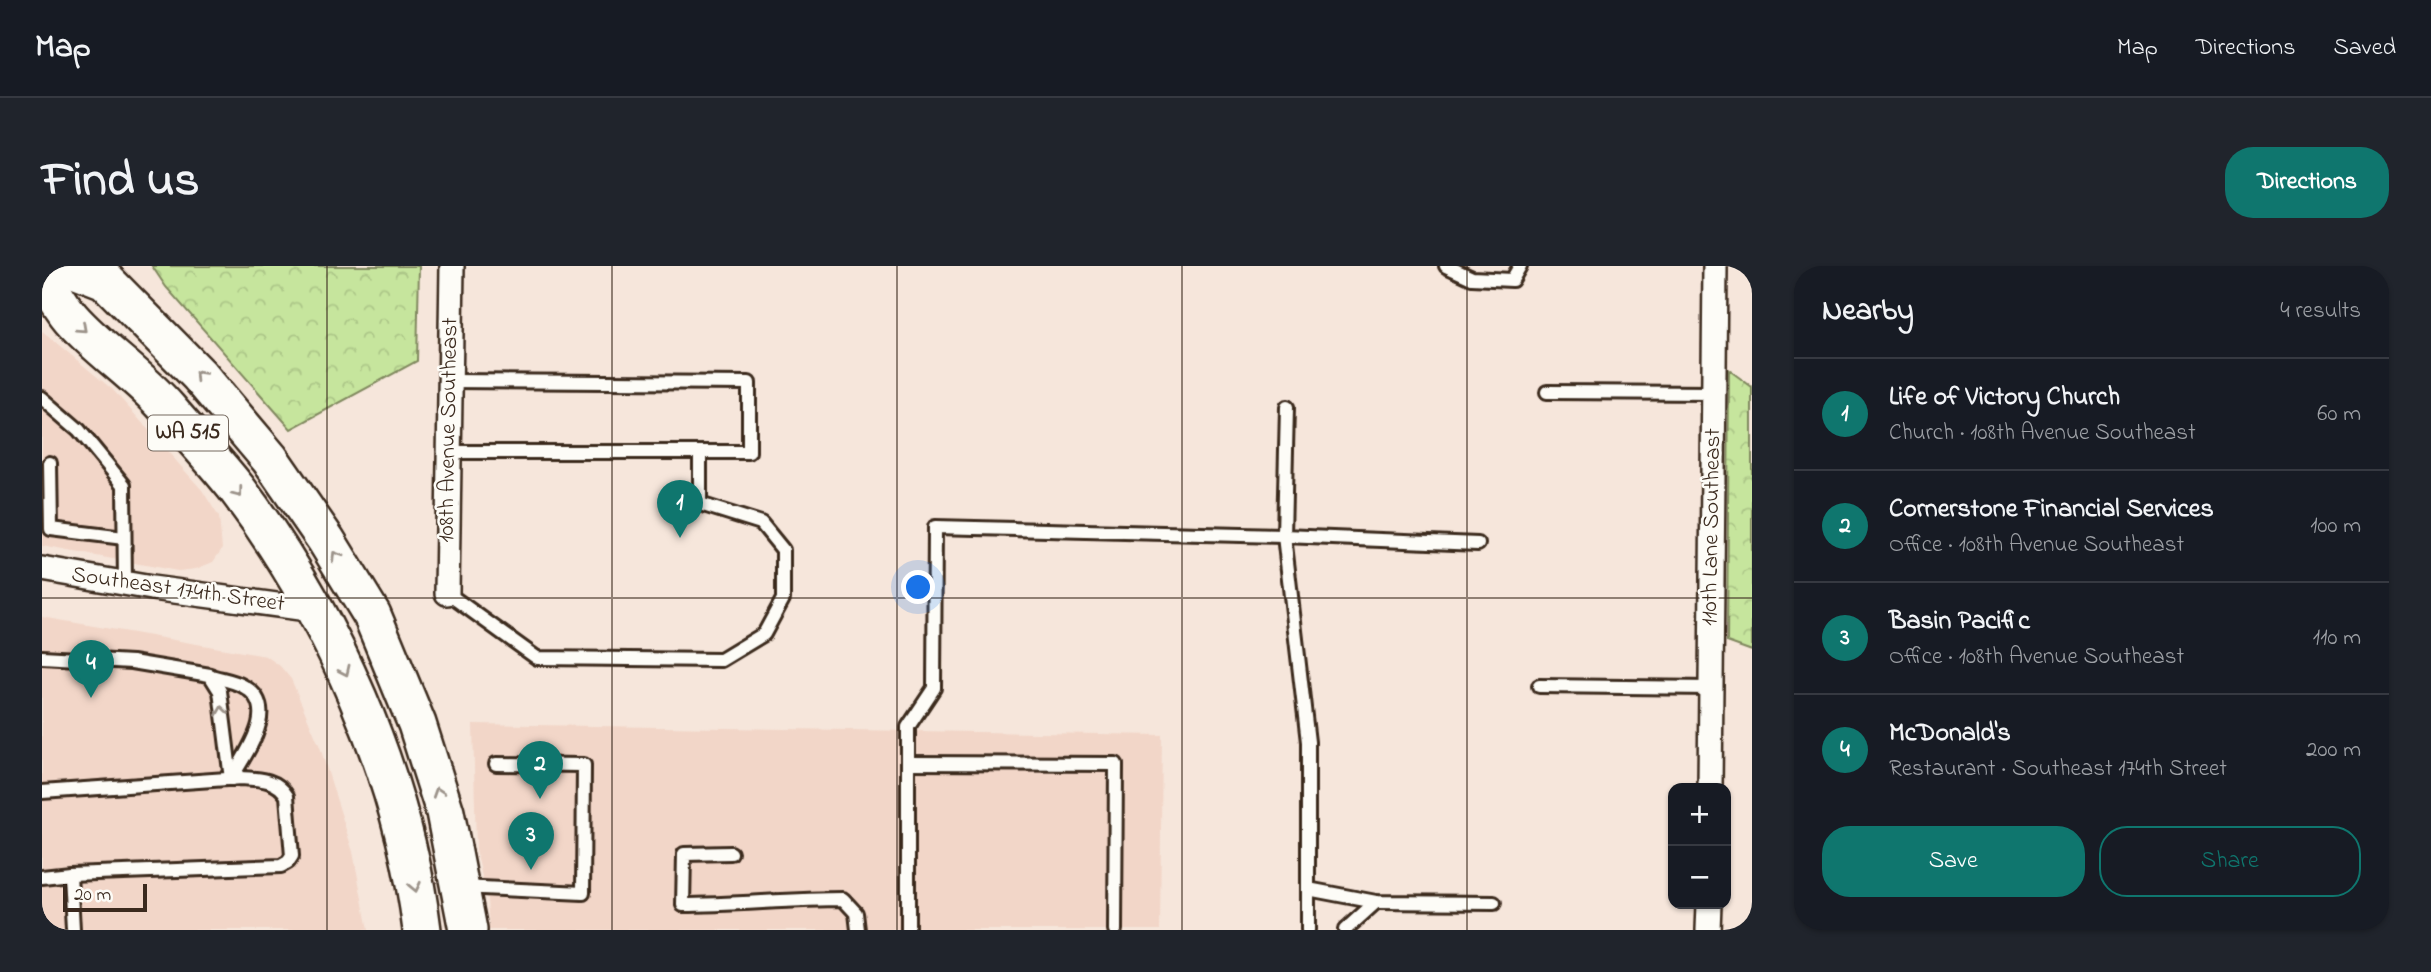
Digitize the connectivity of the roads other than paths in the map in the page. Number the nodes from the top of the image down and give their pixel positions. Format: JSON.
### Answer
{"nodes":[{"id":1,"x":69,"y":266,"type":"edge"},
{"id":2,"x":452,"y":266,"type":"edge"},
{"id":3,"x":1446,"y":266,"type":"edge"},
{"id":4,"x":1521,"y":266,"type":"edge"},
{"id":5,"x":1715,"y":266,"type":"edge"},
{"id":6,"x":42,"y":273,"type":"edge"},
{"id":7,"x":450,"y":381,"type":"junction"},
{"id":8,"x":1547,"y":392,"type":"dead end"},
{"id":9,"x":1713,"y":393,"type":"junction"},
{"id":10,"x":42,"y":398,"type":"edge"},
{"id":11,"x":1287,"y":408,"type":"dead end"},
{"id":12,"x":449,"y":453,"type":"junction"},
{"id":13,"x":700,"y":453,"type":"junction"},
{"id":14,"x":50,"y":463,"type":"dead end"},
{"id":15,"x":1284,"y":536,"type":"junction"},
{"id":16,"x":124,"y":538,"type":"junction"},
{"id":17,"x":1478,"y":544,"type":"dead end"},
{"id":18,"x":42,"y":569,"type":"edge"},
{"id":19,"x":125,"y":584,"type":"junction"},
{"id":20,"x":447,"y":593,"type":"joint"},
{"id":21,"x":314,"y":610,"type":"junction"},
{"id":22,"x":42,"y":657,"type":"edge"},
{"id":23,"x":210,"y":676,"type":"junction"},
{"id":24,"x":1539,"y":686,"type":"dead end"},
{"id":25,"x":1711,"y":688,"type":"junction"},
{"id":26,"x":908,"y":763,"type":"junction"},
{"id":27,"x":496,"y":764,"type":"dead end"},
{"id":28,"x":231,"y":779,"type":"junction"},
{"id":29,"x":1710,"y":783,"type":"edge"},
{"id":30,"x":42,"y":792,"type":"edge"},
{"id":31,"x":731,"y":853,"type":"dead end"},
{"id":32,"x":70,"y":874,"type":"junction"},
{"id":33,"x":42,"y":877,"type":"edge"},
{"id":34,"x":461,"y":887,"type":"junction"},
{"id":35,"x":1308,"y":889,"type":"junction"},
{"id":36,"x":1376,"y":902,"type":"junction"},
{"id":37,"x":1494,"y":903,"type":"dead end"},
{"id":38,"x":1709,"y":909,"type":"edge"},
{"id":39,"x":73,"y":930,"type":"edge"},
{"id":40,"x":422,"y":930,"type":"edge"},
{"id":41,"x":468,"y":930,"type":"edge"},
{"id":42,"x":858,"y":930,"type":"edge"},
{"id":43,"x":908,"y":930,"type":"edge"},
{"id":44,"x":1115,"y":930,"type":"edge"},
{"id":45,"x":1308,"y":930,"type":"edge"},
{"id":46,"x":1345,"y":930,"type":"edge"},
{"id":47,"x":1708,"y":930,"type":"edge"}],
"edges":[{"from":34,"to":1,"type":"main road","number":"WA 515","one_way":true},
{"from":2,"to":7,"type":"street","name":"108th Avenue Southeast"},
{"from":3,"to":4,"type":"lane"},
{"from":5,"to":9,"type":"street","name":"110th Lane Southeast"},
{"from":6,"to":21,"type":"main road","number":"WA 515","one_way":true},
{"from":7,"to":12,"type":"street","name":"108th Avenue Southeast"},
{"from":7,"to":13,"type":"lane"},
{"from":8,"to":9,"type":"lane"},
{"from":9,"to":25,"type":"street","name":"110th Lane Southeast"},
{"from":10,"to":16,"type":"lane"},
{"from":11,"to":15,"type":"lane"},
{"from":12,"to":13,"type":"lane"},
{"from":12,"to":20,"type":"street","name":"108th Avenue Southeast"},
{"from":13,"to":20,"type":"lane"},
{"from":14,"to":16,"type":"lane"},
{"from":15,"to":17,"type":"lane"},
{"from":15,"to":26,"type":"lane"},
{"from":15,"to":35,"type":"lane"},
{"from":16,"to":19,"type":"lane"},
{"from":18,"to":19,"type":"street","name":"Southeast 174th Street"},
{"from":19,"to":21,"type":"street","name":"Southeast 174th Street"},
{"from":21,"to":40,"type":"main road","number":"WA 515","one_way":true},
{"from":22,"to":23,"type":"lane"},
{"from":28,"to":23,"type":"lane","one_way":true},
{"from":23,"to":28,"type":"lane"},
{"from":24,"to":25,"type":"lane"},
{"from":25,"to":29,"type":"street","name":"110th Lane Southeast"},
{"from":26,"to":43,"type":"lane"},
{"from":26,"to":44,"type":"lane"},
{"from":27,"to":34,"type":"lane"},
{"from":28,"to":30,"type":"lane"},
{"from":28,"to":32,"type":"lane"},
{"from":31,"to":42,"type":"lane"},
{"from":32,"to":33,"type":"lane"},
{"from":32,"to":39,"type":"lane"},
{"from":34,"to":41,"type":"main road","number":"WA 515"},
{"from":35,"to":36,"type":"lane"},
{"from":35,"to":45,"type":"lane"},
{"from":36,"to":37,"type":"lane"},
{"from":36,"to":46,"type":"lane"},
{"from":38,"to":47,"type":"street"}]}
